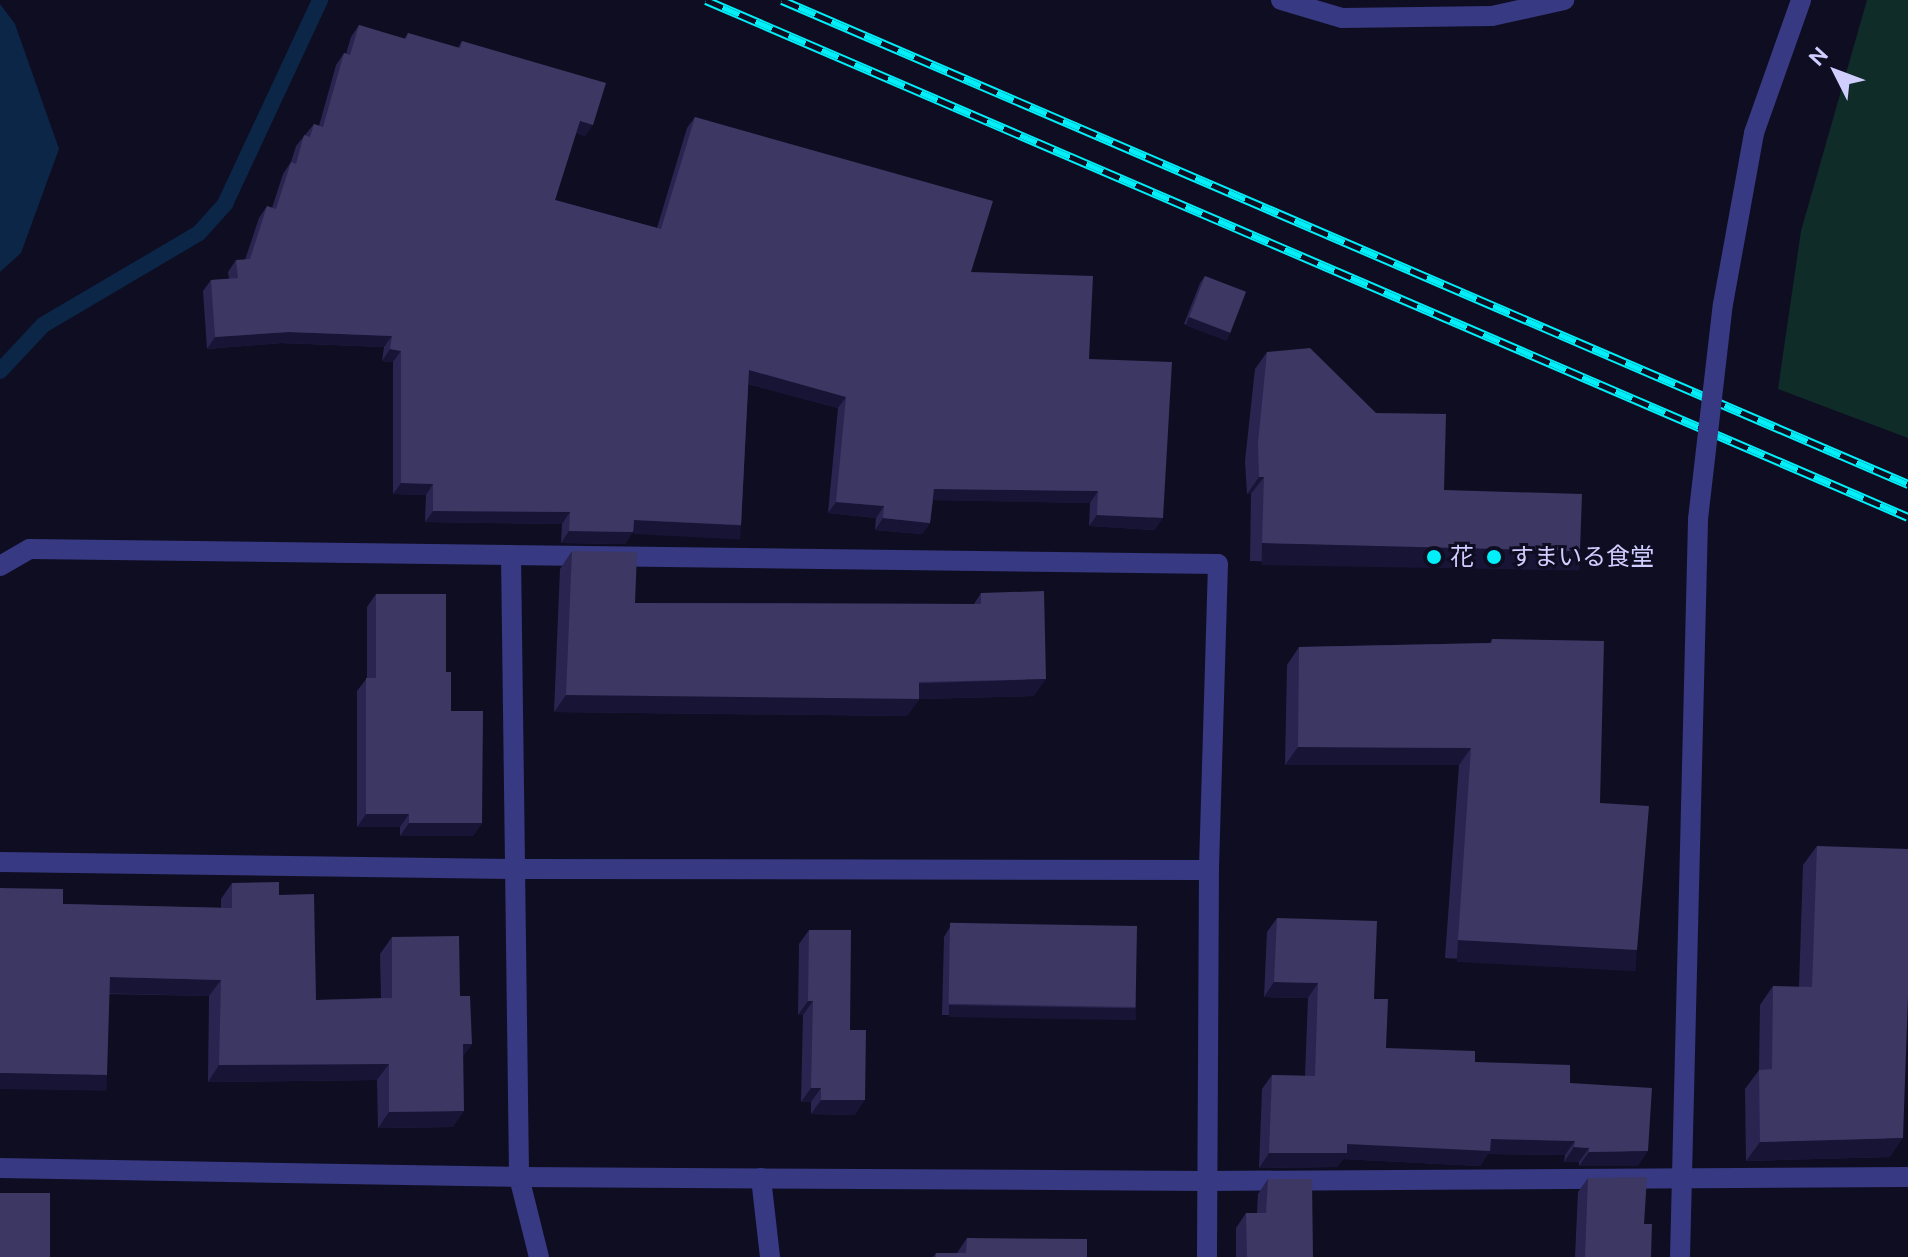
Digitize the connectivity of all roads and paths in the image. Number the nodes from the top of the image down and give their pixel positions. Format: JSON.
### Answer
{"nodes":[{"id":1,"x":1281,"y":0,"type":"edge"},
{"id":2,"x":1564,"y":0,"type":"edge"},
{"id":3,"x":1801,"y":0,"type":"edge"},
{"id":4,"x":511,"y":555,"type":"junction"},
{"id":5,"x":0,"y":566,"type":"edge"},
{"id":6,"x":0,"y":862,"type":"edge"},
{"id":7,"x":517,"y":869,"type":"junction"},
{"id":8,"x":1209,"y":870,"type":"junction"},
{"id":9,"x":0,"y":1168,"type":"edge"},
{"id":10,"x":519,"y":1177,"type":"junction"},
{"id":11,"x":1908,"y":1177,"type":"edge"},
{"id":12,"x":761,"y":1178,"type":"junction"},
{"id":13,"x":1681,"y":1179,"type":"junction"},
{"id":14,"x":1206,"y":1181,"type":"junction"},
{"id":15,"x":539,"y":1257,"type":"edge"},
{"id":16,"x":770,"y":1257,"type":"edge"},
{"id":17,"x":1207,"y":1257,"type":"edge"},
{"id":18,"x":1680,"y":1257,"type":"edge"}],
"edges":[{"from":1,"to":2,"type":"street"},
{"from":3,"to":13,"type":"street","bridge":true},
{"from":4,"to":5,"type":"street"},
{"from":4,"to":7,"type":"street"},
{"from":4,"to":8,"type":"street"},
{"from":6,"to":7,"type":"street"},
{"from":7,"to":8,"type":"street"},
{"from":7,"to":10,"type":"street"},
{"from":8,"to":14,"type":"street"},
{"from":9,"to":10,"type":"street"},
{"from":10,"to":12,"type":"street"},
{"from":10,"to":15,"type":"street"},
{"from":11,"to":13,"type":"street"},
{"from":12,"to":14,"type":"street"},
{"from":12,"to":16,"type":"street"},
{"from":13,"to":14,"type":"street"},
{"from":13,"to":18,"type":"street"},
{"from":14,"to":17,"type":"street"}]}
